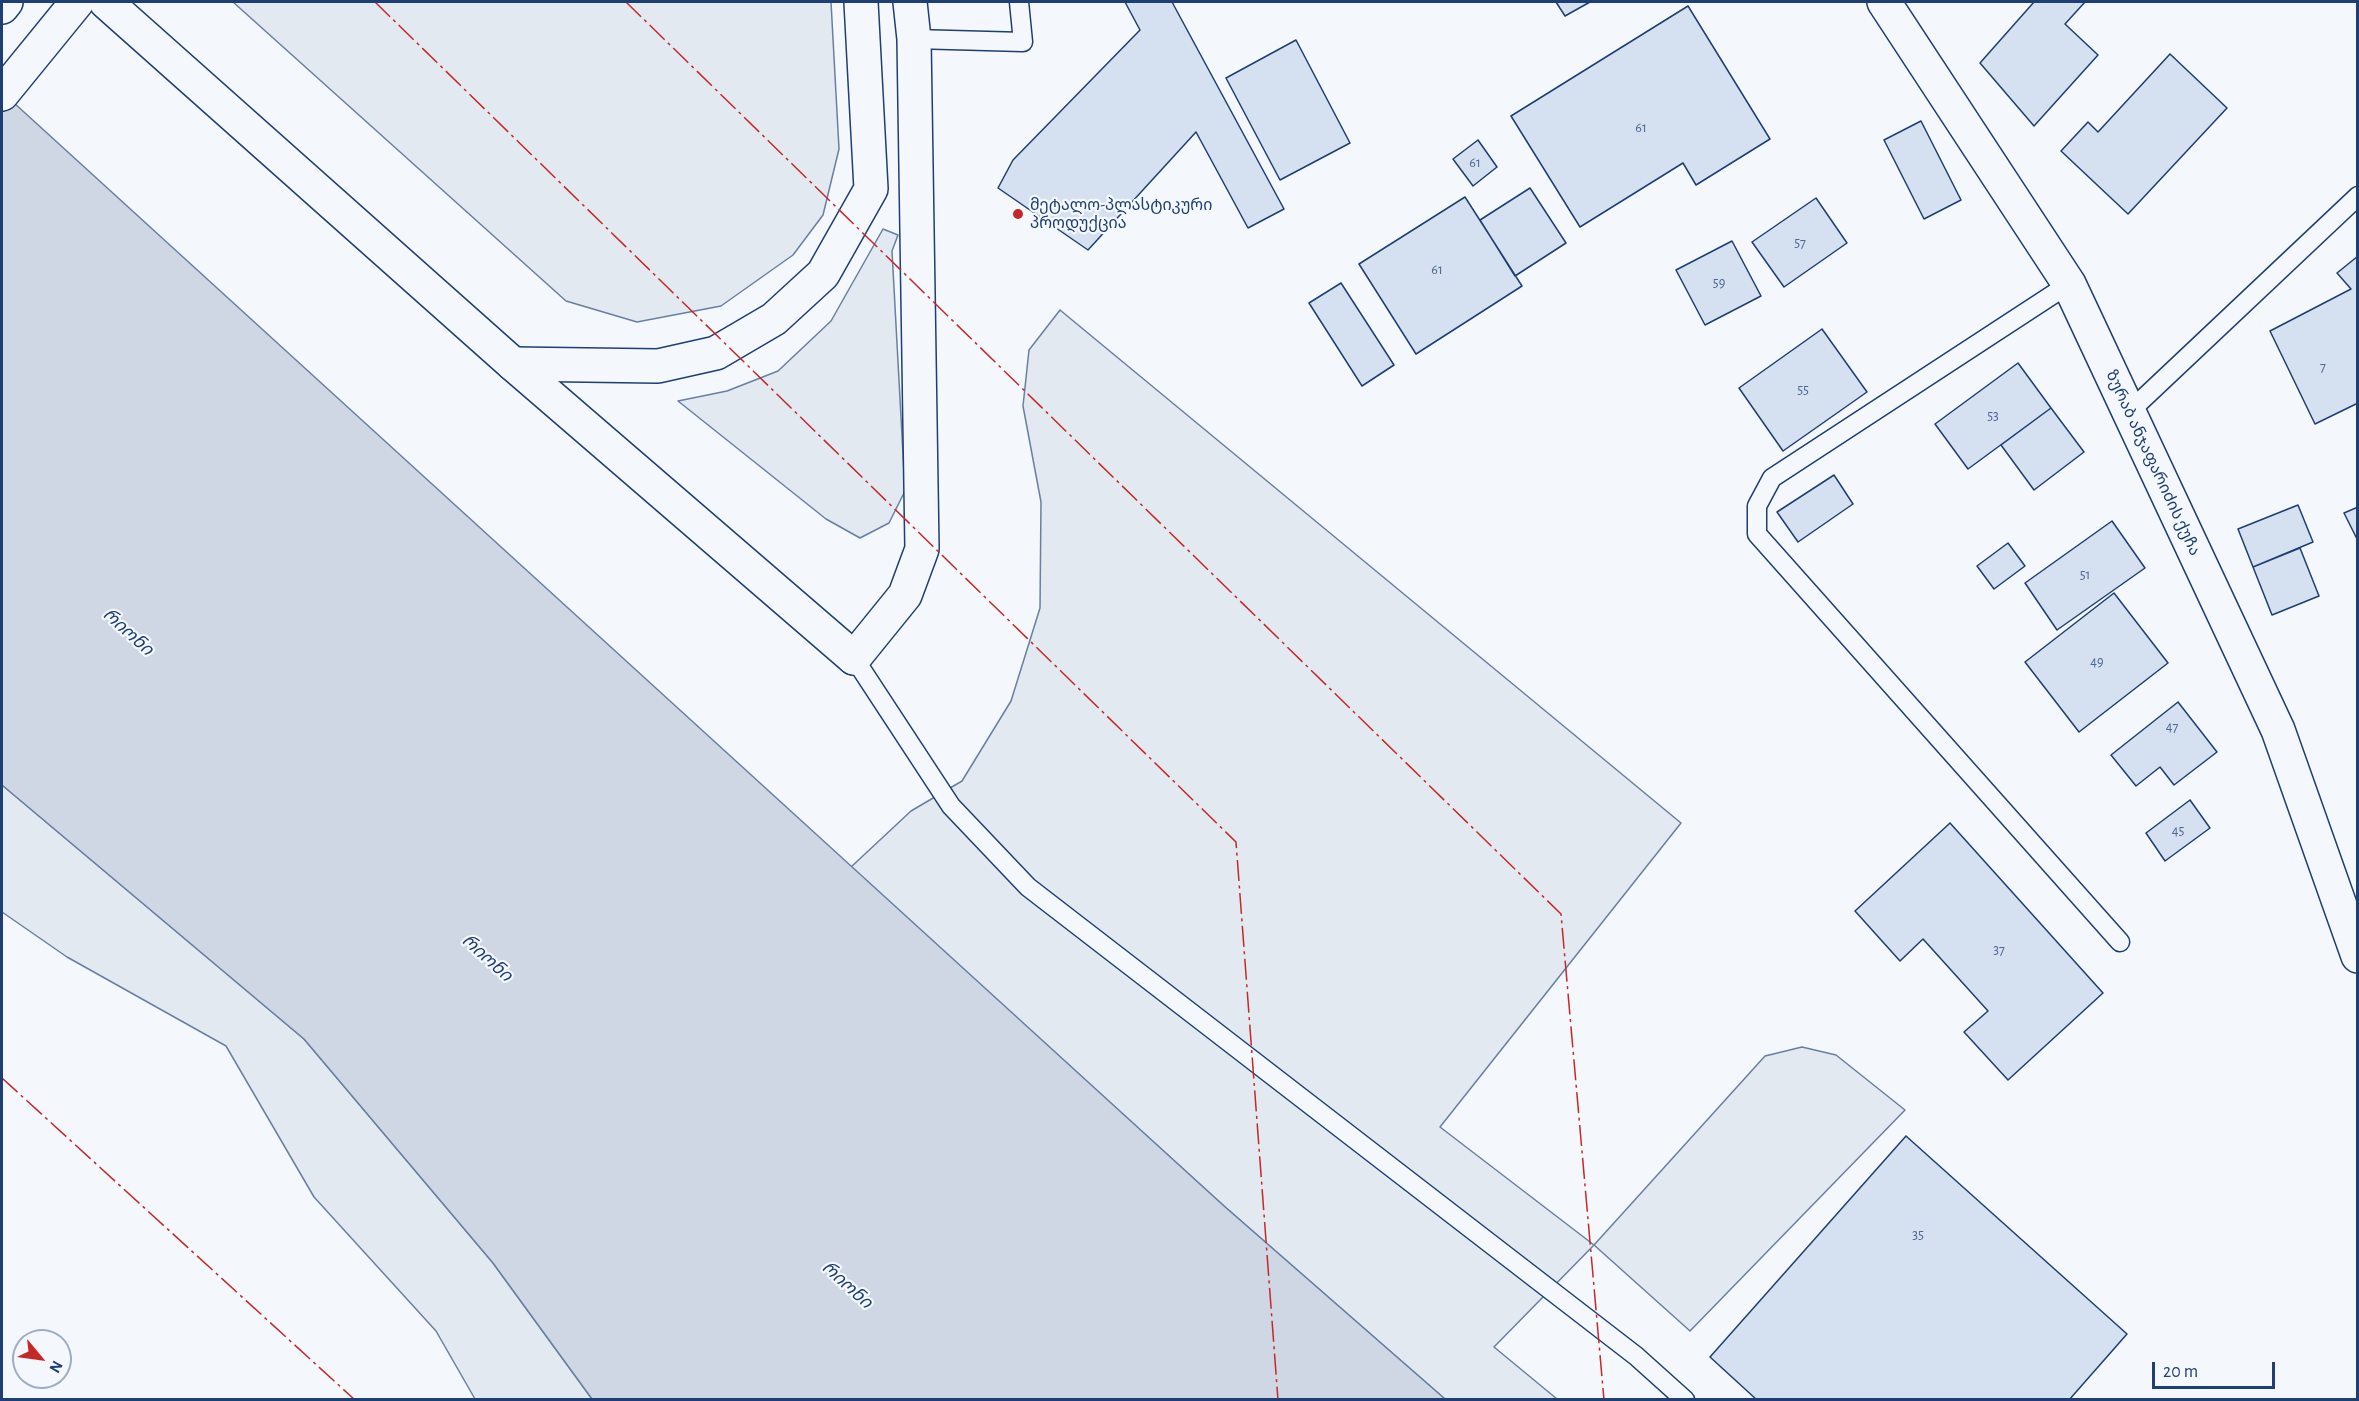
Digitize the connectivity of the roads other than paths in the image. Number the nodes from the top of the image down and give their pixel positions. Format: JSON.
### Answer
{"nodes":[{"id":1,"x":6,"y":2,"type":"edge"},
{"id":2,"x":77,"y":2,"type":"edge"},
{"id":3,"x":105,"y":2,"type":"edge"},
{"id":4,"x":861,"y":2,"type":"edge"},
{"id":5,"x":910,"y":2,"type":"edge"},
{"id":6,"x":1019,"y":2,"type":"edge"},
{"id":7,"x":1884,"y":2,"type":"edge"},
{"id":8,"x":2,"y":8,"type":"edge"},
{"id":9,"x":914,"y":39,"type":"junction"},
{"id":10,"x":2,"y":94,"type":"edge"},
{"id":11,"x":2358,"y":196,"type":"edge"},
{"id":12,"x":2069,"y":284,"type":"junction"},
{"id":13,"x":513,"y":364,"type":"junction"},
{"id":14,"x":2129,"y":412,"type":"junction"},
{"id":15,"x":854,"y":658,"type":"junction"},
{"id":16,"x":2120,"y":942,"type":"dead end"},
{"id":17,"x":2358,"y":956,"type":"edge"},
{"id":18,"x":1685,"y":1400,"type":"edge"}],
"edges":[{"from":1,"to":8,"type":"street"},
{"from":2,"to":10,"type":"street"},
{"from":3,"to":13,"type":"street"},
{"from":4,"to":13,"type":"street"},
{"from":5,"to":9,"type":"street"},
{"from":6,"to":9,"type":"lane"},
{"from":7,"to":12,"type":"street","name":"ზურაბ ანჯაფარიძის ქუჩა"},
{"from":9,"to":15,"type":"street"},
{"from":11,"to":14,"type":"lane"},
{"from":12,"to":14,"type":"street","name":"ზურაბ ანჯაფარიძის ქუჩა"},
{"from":12,"to":16,"type":"lane"},
{"from":13,"to":15,"type":"street"},
{"from":14,"to":17,"type":"street","name":"ზურაბ ანჯაფარიძის ქუჩა"},
{"from":15,"to":18,"type":"lane"}]}
